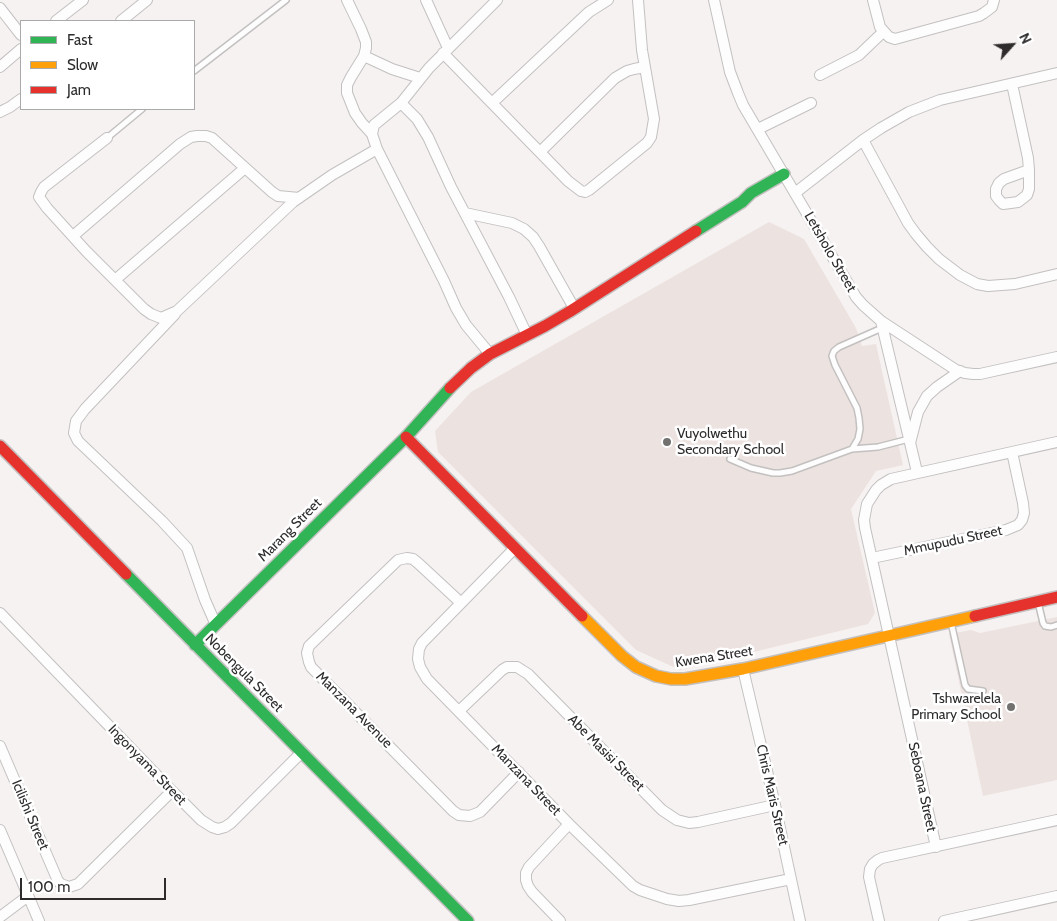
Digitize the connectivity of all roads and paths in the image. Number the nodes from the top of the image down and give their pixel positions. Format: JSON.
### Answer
{"nodes":[{"id":1,"x":83,"y":0,"type":"edge"},
{"id":2,"x":148,"y":0,"type":"edge"},
{"id":3,"x":286,"y":0,"type":"edge"},
{"id":4,"x":347,"y":0,"type":"edge"},
{"id":5,"x":426,"y":0,"type":"edge"},
{"id":6,"x":497,"y":0,"type":"edge"},
{"id":7,"x":608,"y":0,"type":"edge"},
{"id":8,"x":638,"y":0,"type":"edge"},
{"id":9,"x":714,"y":0,"type":"edge"},
{"id":10,"x":873,"y":0,"type":"edge"},
{"id":11,"x":994,"y":0,"type":"edge"},
{"id":12,"x":0,"y":8,"type":"edge"},
{"id":13,"x":57,"y":20,"type":"edge"},
{"id":14,"x":121,"y":20,"type":"edge"},
{"id":15,"x":883,"y":32,"type":"junction"},
{"id":16,"x":20,"y":34,"type":"edge"},
{"id":17,"x":20,"y":50,"type":"edge"},
{"id":18,"x":446,"y":51,"type":"junction"},
{"id":19,"x":364,"y":56,"type":"junction"},
{"id":20,"x":0,"y":67,"type":"edge"},
{"id":21,"x":646,"y":67,"type":"junction"},
{"id":22,"x":195,"y":70,"type":"edge"},
{"id":23,"x":820,"y":74,"type":"dead end"},
{"id":24,"x":1057,"y":74,"type":"edge"},
{"id":25,"x":420,"y":78,"type":"junction"},
{"id":26,"x":1012,"y":84,"type":"junction"},
{"id":27,"x":20,"y":100,"type":"edge"},
{"id":28,"x":401,"y":103,"type":"junction"},
{"id":29,"x":492,"y":103,"type":"junction"},
{"id":30,"x":811,"y":103,"type":"dead end"},
{"id":31,"x":141,"y":110,"type":"edge"},
{"id":32,"x":0,"y":112,"type":"edge"},
{"id":33,"x":758,"y":129,"type":"junction"},
{"id":34,"x":372,"y":134,"type":"junction"},
{"id":35,"x":107,"y":138,"type":"joint"},
{"id":36,"x":863,"y":140,"type":"junction"},
{"id":37,"x":377,"y":149,"type":"junction"},
{"id":38,"x":540,"y":152,"type":"junction"},
{"id":39,"x":246,"y":168,"type":"junction"},
{"id":40,"x":1029,"y":170,"type":"dead end"},
{"id":41,"x":784,"y":174,"type":"junction"},
{"id":42,"x":795,"y":193,"type":"junction"},
{"id":43,"x":298,"y":198,"type":"junction"},
{"id":44,"x":465,"y":213,"type":"junction"},
{"id":45,"x":73,"y":236,"type":"junction"},
{"id":46,"x":1057,"y":274,"type":"edge"},
{"id":47,"x":115,"y":280,"type":"junction"},
{"id":48,"x":574,"y":308,"type":"junction"},
{"id":49,"x":178,"y":311,"type":"junction"},
{"id":50,"x":882,"y":324,"type":"junction"},
{"id":51,"x":527,"y":335,"type":"junction"},
{"id":52,"x":490,"y":354,"type":"junction"},
{"id":53,"x":1057,"y":358,"type":"edge"},
{"id":54,"x":960,"y":372,"type":"junction"},
{"id":55,"x":406,"y":437,"type":"junction"},
{"id":56,"x":909,"y":441,"type":"junction"},
{"id":57,"x":1057,"y":442,"type":"edge"},
{"id":58,"x":0,"y":446,"type":"edge"},
{"id":59,"x":852,"y":449,"type":"junction"},
{"id":60,"x":1012,"y":452,"type":"junction"},
{"id":61,"x":730,"y":459,"type":"dead end"},
{"id":62,"x":916,"y":472,"type":"junction"},
{"id":63,"x":515,"y":548,"type":"junction"},
{"id":64,"x":872,"y":558,"type":"junction"},
{"id":65,"x":1057,"y":597,"type":"edge"},
{"id":66,"x":460,"y":602,"type":"junction"},
{"id":67,"x":1038,"y":602,"type":"junction"},
{"id":68,"x":0,"y":613,"type":"edge"},
{"id":69,"x":951,"y":621,"type":"junction"},
{"id":70,"x":216,"y":625,"type":"junction"},
{"id":71,"x":1057,"y":626,"type":"edge"},
{"id":72,"x":889,"y":635,"type":"junction"},
{"id":73,"x":195,"y":645,"type":"junction"},
{"id":74,"x":743,"y":669,"type":"junction"},
{"id":75,"x":983,"y":691,"type":"dead end"},
{"id":76,"x":459,"y":710,"type":"junction"},
{"id":77,"x":0,"y":746,"type":"edge"},
{"id":78,"x":302,"y":752,"type":"junction"},
{"id":79,"x":519,"y":772,"type":"junction"},
{"id":80,"x":172,"y":791,"type":"junction"},
{"id":81,"x":775,"y":805,"type":"junction"},
{"id":82,"x":1057,"y":820,"type":"edge"},
{"id":83,"x":569,"y":824,"type":"junction"},
{"id":84,"x":0,"y":830,"type":"edge"},
{"id":85,"x":936,"y":847,"type":"junction"},
{"id":86,"x":791,"y":879,"type":"junction"},
{"id":87,"x":28,"y":896,"type":"junction"},
{"id":88,"x":1057,"y":896,"type":"edge"},
{"id":89,"x":0,"y":917,"type":"edge"},
{"id":90,"x":39,"y":921,"type":"edge"},
{"id":91,"x":468,"y":921,"type":"edge"},
{"id":92,"x":560,"y":921,"type":"edge"},
{"id":93,"x":800,"y":921,"type":"edge"},
{"id":94,"x":879,"y":921,"type":"edge"},
{"id":95,"x":944,"y":921,"type":"edge"}],
"edges":[{"from":1,"to":13,"type":"street"},
{"from":2,"to":14,"type":"street"},
{"from":3,"to":22,"type":"lane"},
{"from":4,"to":19,"type":"street"},
{"from":5,"to":18,"type":"street"},
{"from":6,"to":18,"type":"street"},
{"from":7,"to":29,"type":"street"},
{"from":8,"to":21,"type":"street"},
{"from":9,"to":33,"type":"street","name":"Letsholo Street"},
{"from":10,"to":15,"type":"street"},
{"from":11,"to":15,"type":"street"},
{"from":12,"to":16,"type":"street"},
{"from":15,"to":23,"type":"street"},
{"from":17,"to":20,"type":"street"},
{"from":18,"to":25,"type":"street"},
{"from":18,"to":29,"type":"street"},
{"from":19,"to":25,"type":"street"},
{"from":19,"to":34,"type":"street"},
{"from":21,"to":38,"type":"street"},
{"from":21,"to":38,"type":"street"},
{"from":24,"to":26,"type":"street"},
{"from":25,"to":28,"type":"street"},
{"from":26,"to":36,"type":"street"},
{"from":26,"to":40,"type":"street"},
{"from":27,"to":32,"type":"street"},
{"from":28,"to":34,"type":"street"},
{"from":28,"to":44,"type":"street"},
{"from":29,"to":38,"type":"street"},
{"from":30,"to":33,"type":"street"},
{"from":31,"to":35,"type":"lane"},
{"from":33,"to":41,"type":"street","name":"Letsholo Street"},
{"from":34,"to":37,"type":"street"},
{"from":35,"to":45,"type":"street"},
{"from":36,"to":42,"type":"street"},
{"from":36,"to":46,"type":"street"},
{"from":37,"to":43,"type":"street"},
{"from":37,"to":52,"type":"street"},
{"from":39,"to":43,"type":"street"},
{"from":39,"to":45,"type":"street"},
{"from":39,"to":47,"type":"street"},
{"from":41,"to":42,"type":"street","name":"Letsholo Street"},
{"from":41,"to":48,"type":"street","name":"Marang Street"},
{"from":42,"to":50,"type":"street","name":"Letsholo Street"},
{"from":43,"to":49,"type":"street"},
{"from":44,"to":48,"type":"street"},
{"from":44,"to":51,"type":"street"},
{"from":45,"to":47,"type":"street"},
{"from":47,"to":49,"type":"street"},
{"from":48,"to":51,"type":"street","name":"Marang Street"},
{"from":49,"to":70,"type":"street"},
{"from":50,"to":54,"type":"street","name":"Letsholo Street"},
{"from":50,"to":56,"type":"street"},
{"from":50,"to":59,"type":"lane"},
{"from":51,"to":52,"type":"street","name":"Marang Street"},
{"from":52,"to":55,"type":"street","name":"Marang Street"},
{"from":53,"to":54,"type":"street","name":"Letsholo Street"},
{"from":54,"to":56,"type":"street"},
{"from":55,"to":63,"type":"street","name":"Kwena Street"},
{"from":55,"to":70,"type":"street","name":"Marang Street"},
{"from":56,"to":59,"type":"lane"},
{"from":56,"to":62,"type":"street"},
{"from":57,"to":60,"type":"street"},
{"from":58,"to":73,"type":"street","name":"Nobengula Street"},
{"from":59,"to":61,"type":"lane"},
{"from":60,"to":62,"type":"street"},
{"from":60,"to":64,"type":"street","name":"Mmupudu Street"},
{"from":62,"to":64,"type":"street"},
{"from":63,"to":66,"type":"street","name":"Manzana Street"},
{"from":63,"to":74,"type":"street","name":"Kwena Street"},
{"from":64,"to":72,"type":"street"},
{"from":65,"to":67,"type":"street","name":"Kwena Street"},
{"from":66,"to":76,"type":"street","name":"Manzana Street"},
{"from":66,"to":79,"type":"street","name":"Manzana Avenue"},
{"from":67,"to":69,"type":"street","name":"Kwena Street"},
{"from":67,"to":71,"type":"lane"},
{"from":68,"to":80,"type":"street","name":"Ingonyama Street"},
{"from":69,"to":72,"type":"street","name":"Kwena Street"},
{"from":69,"to":75,"type":"lane"},
{"from":70,"to":73,"type":"street","name":"Marang Street"},
{"from":72,"to":74,"type":"street","name":"Kwena Street"},
{"from":72,"to":85,"type":"street","name":"Seboana Street"},
{"from":73,"to":78,"type":"street","name":"Nobengula Street"},
{"from":74,"to":81,"type":"street","name":"Chris Maris Street"},
{"from":76,"to":79,"type":"street","name":"Manzana Street"},
{"from":76,"to":81,"type":"street","name":"Abe Masisi Street"},
{"from":77,"to":80,"type":"street","name":"Icilishi Street"},
{"from":78,"to":80,"type":"street","name":"Ingonyama Street"},
{"from":78,"to":91,"type":"street","name":"Nobengula Street"},
{"from":79,"to":83,"type":"street","name":"Manzana Street"},
{"from":81,"to":86,"type":"street","name":"Chris Maris Street"},
{"from":82,"to":85,"type":"street","name":"Seboana Street"},
{"from":83,"to":86,"type":"street","name":"Manzana Street"},
{"from":83,"to":92,"type":"street"},
{"from":84,"to":87,"type":"street"},
{"from":85,"to":94,"type":"street"},
{"from":86,"to":93,"type":"street","name":"Chris Maris Street"},
{"from":87,"to":89,"type":"street"},
{"from":87,"to":90,"type":"street"},
{"from":88,"to":95,"type":"street"}]}
